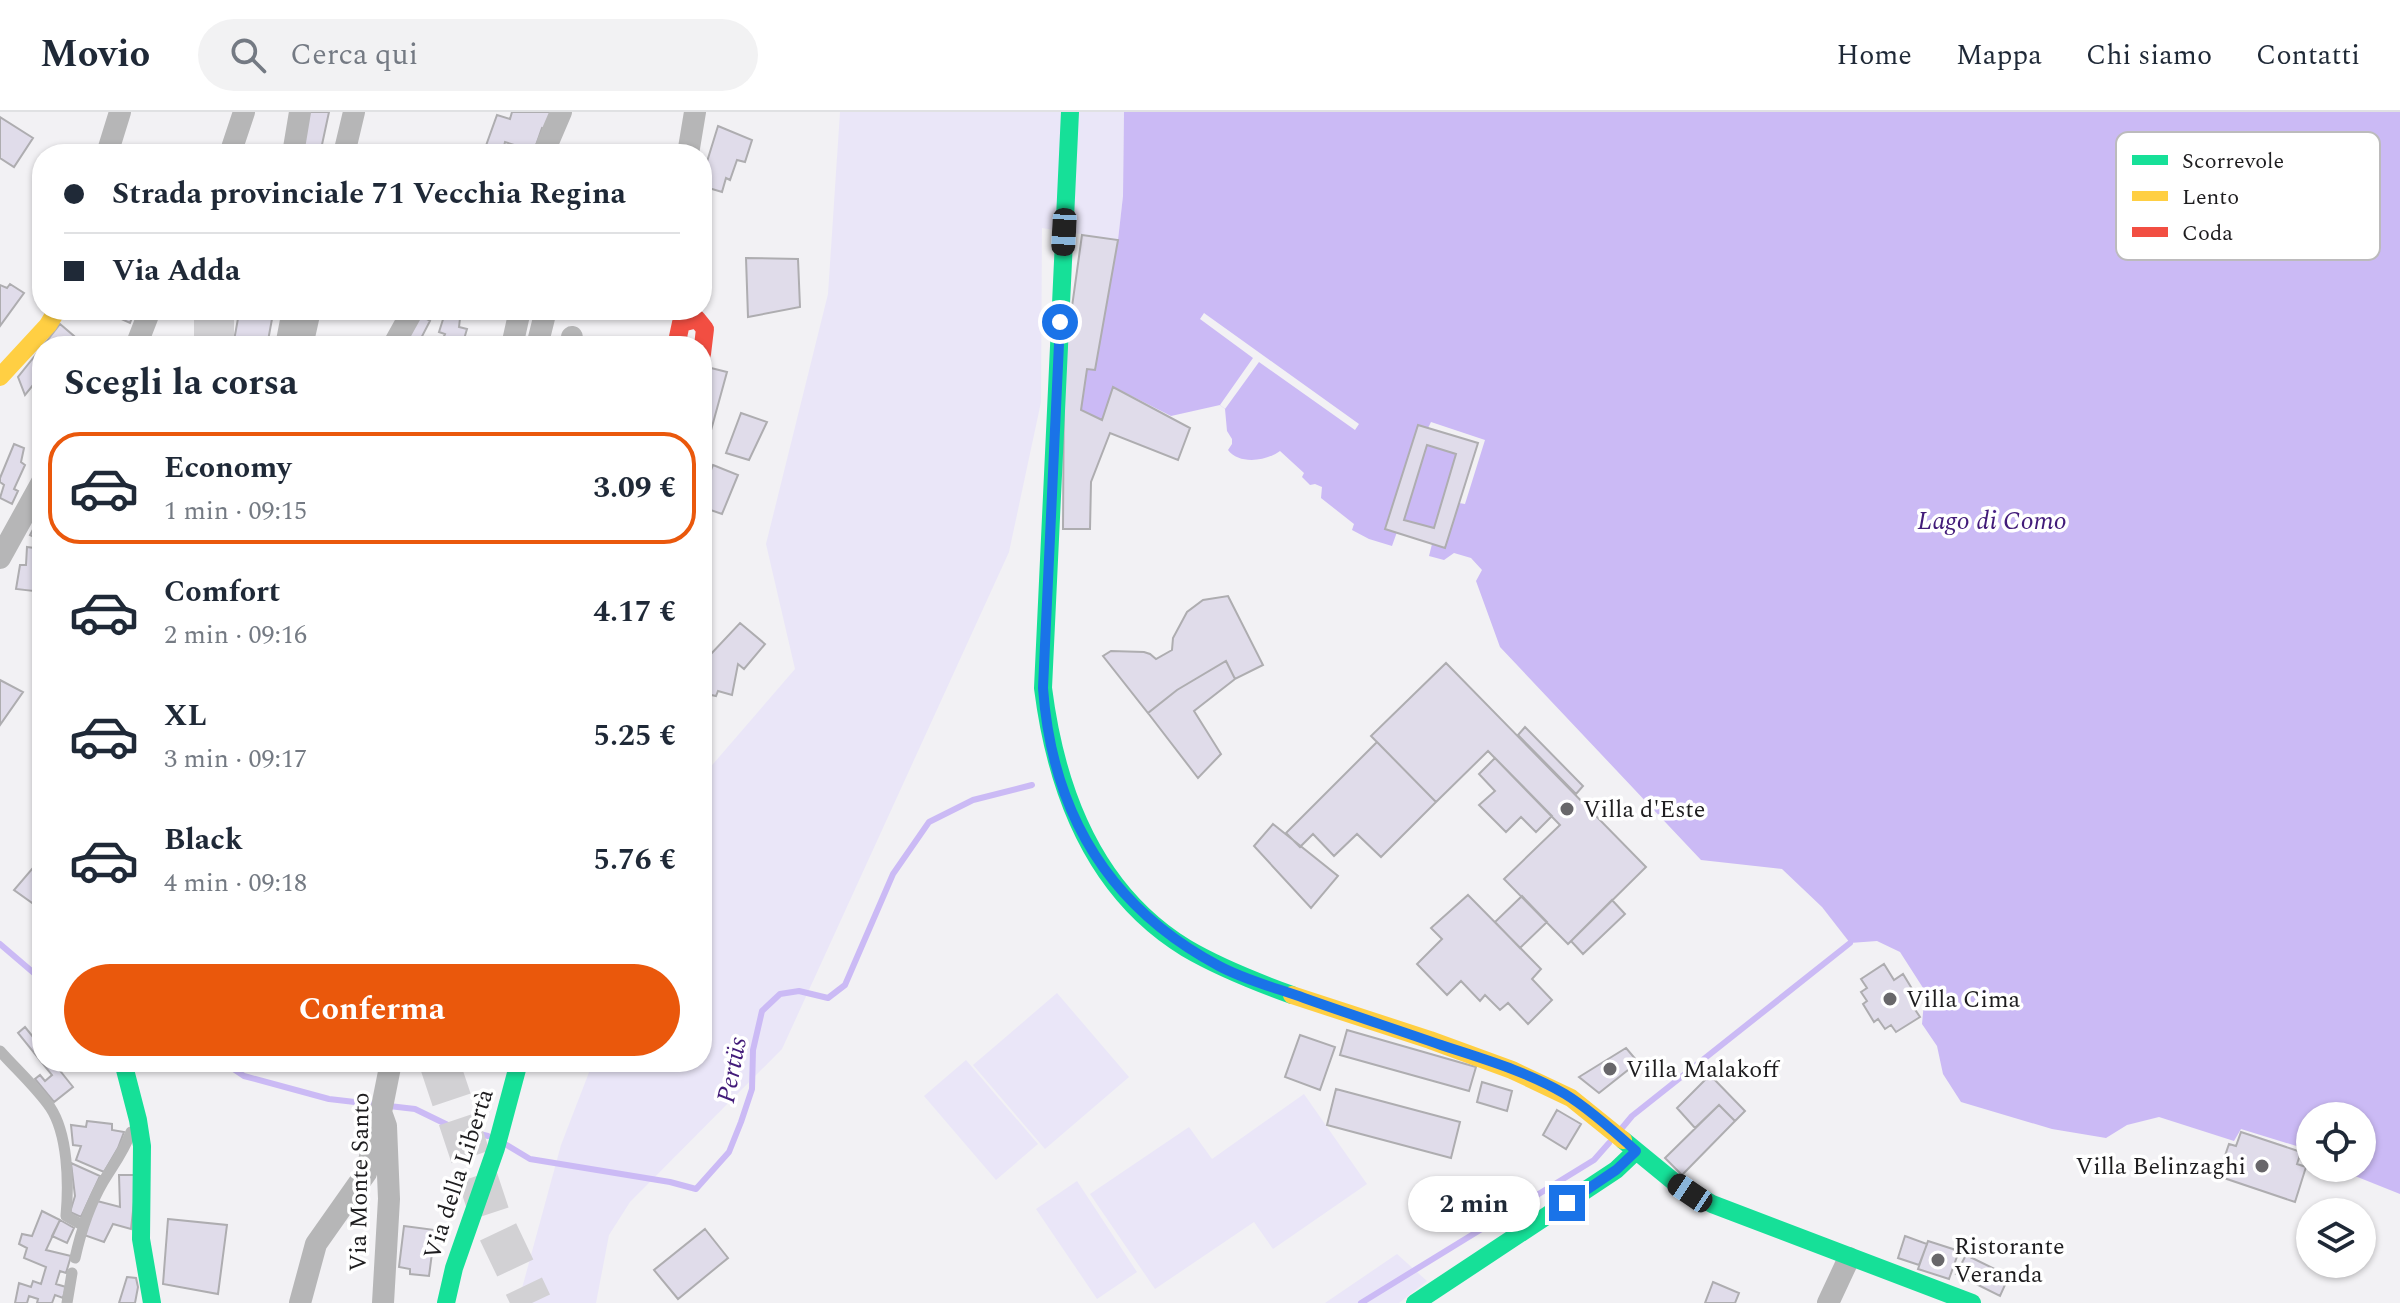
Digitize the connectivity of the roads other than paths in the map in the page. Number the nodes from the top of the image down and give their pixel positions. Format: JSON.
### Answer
{"nodes":[{"id":1,"x":120,"y":112,"type":"edge"},
{"id":2,"x":244,"y":112,"type":"edge"},
{"id":3,"x":300,"y":112,"type":"edge"},
{"id":4,"x":354,"y":112,"type":"edge"},
{"id":5,"x":561,"y":112,"type":"edge"},
{"id":6,"x":695,"y":112,"type":"edge"},
{"id":7,"x":1070,"y":112,"type":"edge"},
{"id":8,"x":110,"y":144,"type":"edge"},
{"id":9,"x":233,"y":144,"type":"edge"},
{"id":10,"x":295,"y":144,"type":"edge"},
{"id":11,"x":346,"y":144,"type":"edge"},
{"id":12,"x":547,"y":144,"type":"edge"},
{"id":13,"x":690,"y":144,"type":"edge"},
{"id":14,"x":51,"y":320,"type":"edge"},
{"id":15,"x":38,"y":336,"type":"edge"},
{"id":16,"x":32,"y":342,"type":"edge"},
{"id":17,"x":0,"y":377,"type":"edge"},
{"id":18,"x":32,"y":500,"type":"edge"},
{"id":19,"x":0,"y":558,"type":"edge"},
{"id":20,"x":0,"y":1051,"type":"edge"},
{"id":21,"x":126,"y":1072,"type":"edge"},
{"id":22,"x":389,"y":1072,"type":"edge"},
{"id":23,"x":516,"y":1072,"type":"edge"},
{"id":24,"x":381,"y":1112,"type":"junction"},
{"id":25,"x":138,"y":1120,"type":"junction"},
{"id":26,"x":1631,"y":1146,"type":"junction"},
{"id":27,"x":82,"y":1225,"type":"junction"},
{"id":28,"x":75,"y":1258,"type":"dead end"},
{"id":29,"x":1849,"y":1258,"type":"junction"},
{"id":30,"x":72,"y":1273,"type":"dead end"},
{"id":31,"x":67,"y":1303,"type":"edge"},
{"id":32,"x":152,"y":1303,"type":"edge"},
{"id":33,"x":300,"y":1303,"type":"edge"},
{"id":34,"x":383,"y":1303,"type":"edge"},
{"id":35,"x":446,"y":1303,"type":"edge"},
{"id":36,"x":1415,"y":1303,"type":"edge"},
{"id":37,"x":1828,"y":1303,"type":"edge"},
{"id":38,"x":1972,"y":1303,"type":"edge"}],
"edges":[{"from":1,"to":8,"type":"street"},
{"from":2,"to":9,"type":"street"},
{"from":3,"to":10,"type":"street"},
{"from":4,"to":11,"type":"street"},
{"from":5,"to":12,"type":"street"},
{"from":6,"to":13,"type":"street"},
{"from":7,"to":26,"type":"street"},
{"from":14,"to":15,"type":"street"},
{"from":16,"to":17,"type":"street"},
{"from":18,"to":19,"type":"street"},
{"from":20,"to":27,"type":"lane"},
{"from":21,"to":25,"type":"street"},
{"from":22,"to":24,"type":"street","name":"Via Monte Santo"},
{"from":23,"to":35,"type":"street","name":"Via della Libertà"},
{"from":24,"to":33,"type":"street"},
{"from":24,"to":34,"type":"street","name":"Via Monte Santo"},
{"from":25,"to":27,"type":"lane"},
{"from":25,"to":32,"type":"street"},
{"from":26,"to":29,"type":"street"},
{"from":26,"to":36,"type":"street"},
{"from":27,"to":28,"type":"lane"},
{"from":29,"to":37,"type":"street"},
{"from":29,"to":38,"type":"street"},
{"from":30,"to":31,"type":"lane"}]}
